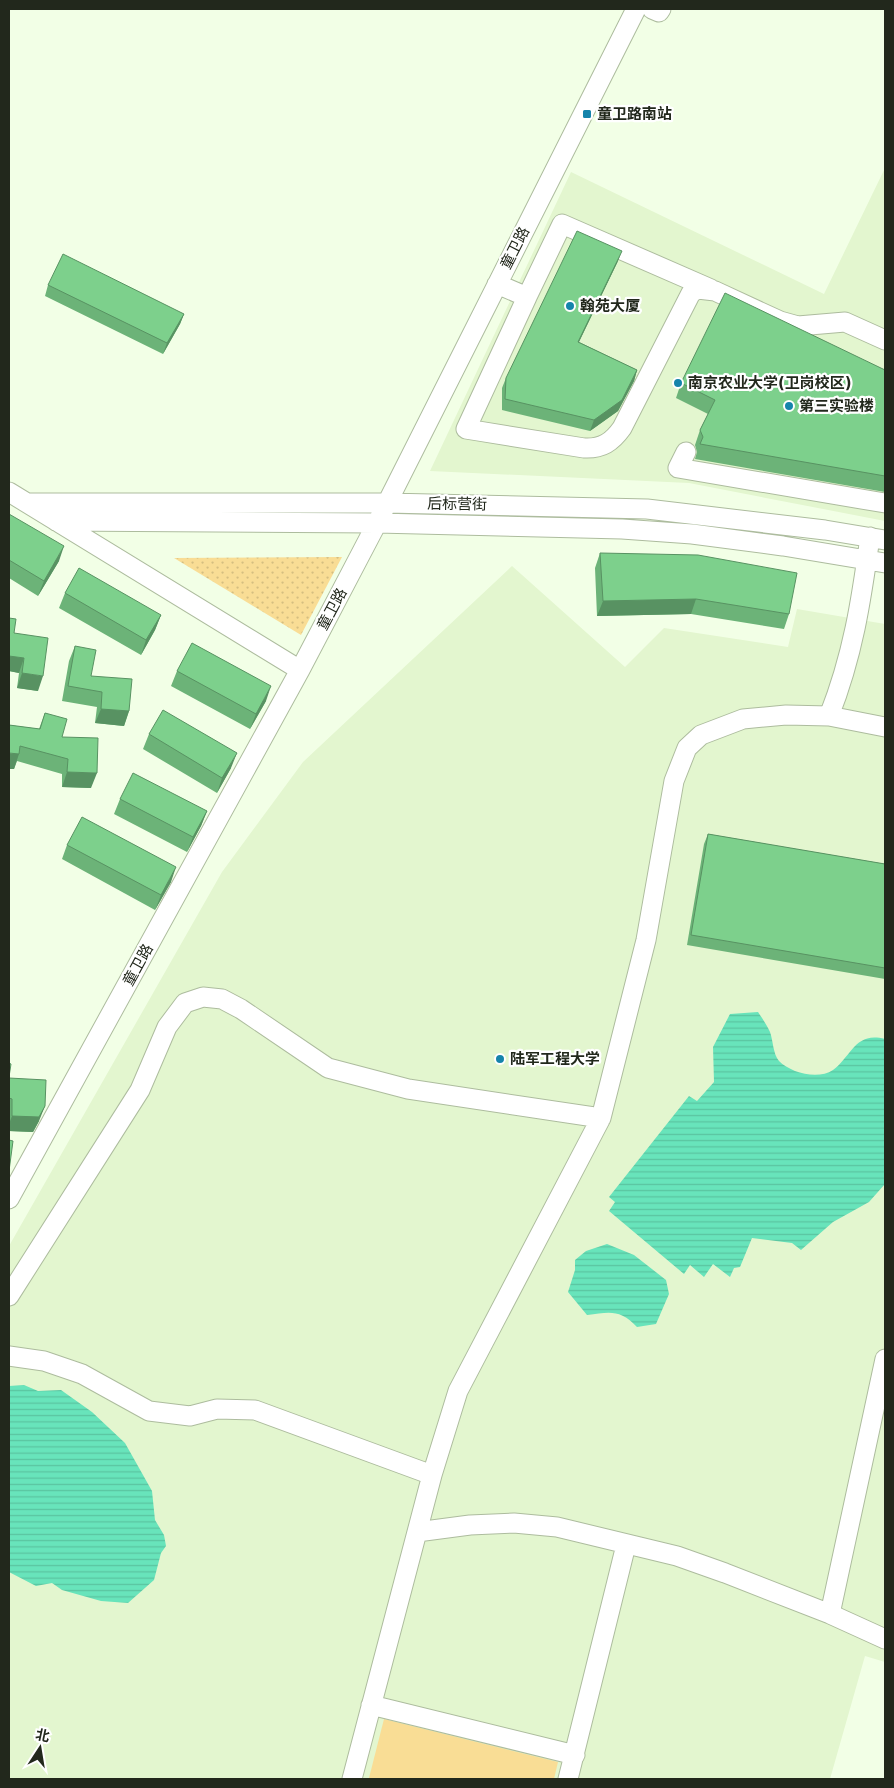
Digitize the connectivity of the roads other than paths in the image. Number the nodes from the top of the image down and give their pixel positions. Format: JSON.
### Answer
{"nodes":[{"id":1,"x":636,"y":9,"type":"edge"},
{"id":2,"x":652,"y":9,"type":"edge"},
{"id":3,"x":661,"y":9,"type":"edge"},
{"id":4,"x":497,"y":284,"type":"junction"},
{"id":5,"x":714,"y":291,"type":"junction"},
{"id":6,"x":528,"y":297,"type":"junction"},
{"id":7,"x":885,"y":340,"type":"edge"},
{"id":8,"x":686,"y":452,"type":"dead end"},
{"id":9,"x":9,"y":492,"type":"edge"},
{"id":10,"x":387,"y":503,"type":"junction"},
{"id":11,"x":885,"y":503,"type":"edge"},
{"id":12,"x":27,"y":504,"type":"junction"},
{"id":13,"x":56,"y":521,"type":"junction"},
{"id":14,"x":377,"y":523,"type":"junction"},
{"id":15,"x":878,"y":538,"type":"edge"},
{"id":16,"x":876,"y":561,"type":"edge"},
{"id":17,"x":300,"y":670,"type":"junction"},
{"id":18,"x":829,"y":716,"type":"junction"},
{"id":19,"x":885,"y":728,"type":"edge"},
{"id":20,"x":601,"y":1118,"type":"junction"},
{"id":21,"x":9,"y":1199,"type":"edge"},
{"id":22,"x":9,"y":1296,"type":"edge"},
{"id":23,"x":9,"y":1356,"type":"edge"},
{"id":24,"x":885,"y":1359,"type":"edge"},
{"id":25,"x":432,"y":1475,"type":"junction"},
{"id":26,"x":417,"y":1532,"type":"junction"},
{"id":27,"x":626,"y":1545,"type":"junction"},
{"id":28,"x":830,"y":1614,"type":"junction"},
{"id":29,"x":885,"y":1639,"type":"edge"},
{"id":30,"x":372,"y":1705,"type":"junction"},
{"id":31,"x":574,"y":1755,"type":"junction"},
{"id":32,"x":352,"y":1779,"type":"edge"},
{"id":33,"x":568,"y":1779,"type":"edge"}],
"edges":[{"from":1,"to":4,"type":"street","name":"童卫路"},
{"from":2,"to":3,"type":"street"},
{"from":4,"to":6,"type":"street"},
{"from":4,"to":10,"type":"street","name":"童卫路"},
{"from":5,"to":6,"type":"street"},
{"from":5,"to":6,"type":"street"},
{"from":5,"to":7,"type":"street"},
{"from":8,"to":11,"type":"street"},
{"from":9,"to":12,"type":"street"},
{"from":10,"to":12,"type":"street","name":"后标营街"},
{"from":10,"to":14,"type":"street","name":"童卫路"},
{"from":10,"to":15,"type":"street","name":"后标营街"},
{"from":12,"to":13,"type":"street"},
{"from":13,"to":14,"type":"street","name":"后标营街"},
{"from":13,"to":17,"type":"street"},
{"from":14,"to":16,"type":"street","name":"后标营街"},
{"from":14,"to":17,"type":"street","name":"童卫路"},
{"from":15,"to":16,"type":"street"},
{"from":16,"to":18,"type":"street"},
{"from":17,"to":21,"type":"street","name":"童卫路"},
{"from":18,"to":19,"type":"street"},
{"from":18,"to":20,"type":"street"},
{"from":20,"to":22,"type":"street"},
{"from":20,"to":25,"type":"street"},
{"from":23,"to":25,"type":"street"},
{"from":24,"to":28,"type":"street"},
{"from":25,"to":26,"type":"street"},
{"from":26,"to":27,"type":"street"},
{"from":26,"to":30,"type":"street"},
{"from":27,"to":28,"type":"street"},
{"from":27,"to":31,"type":"street"},
{"from":28,"to":29,"type":"street"},
{"from":30,"to":31,"type":"street"},
{"from":30,"to":32,"type":"street"},
{"from":31,"to":33,"type":"street"}]}
